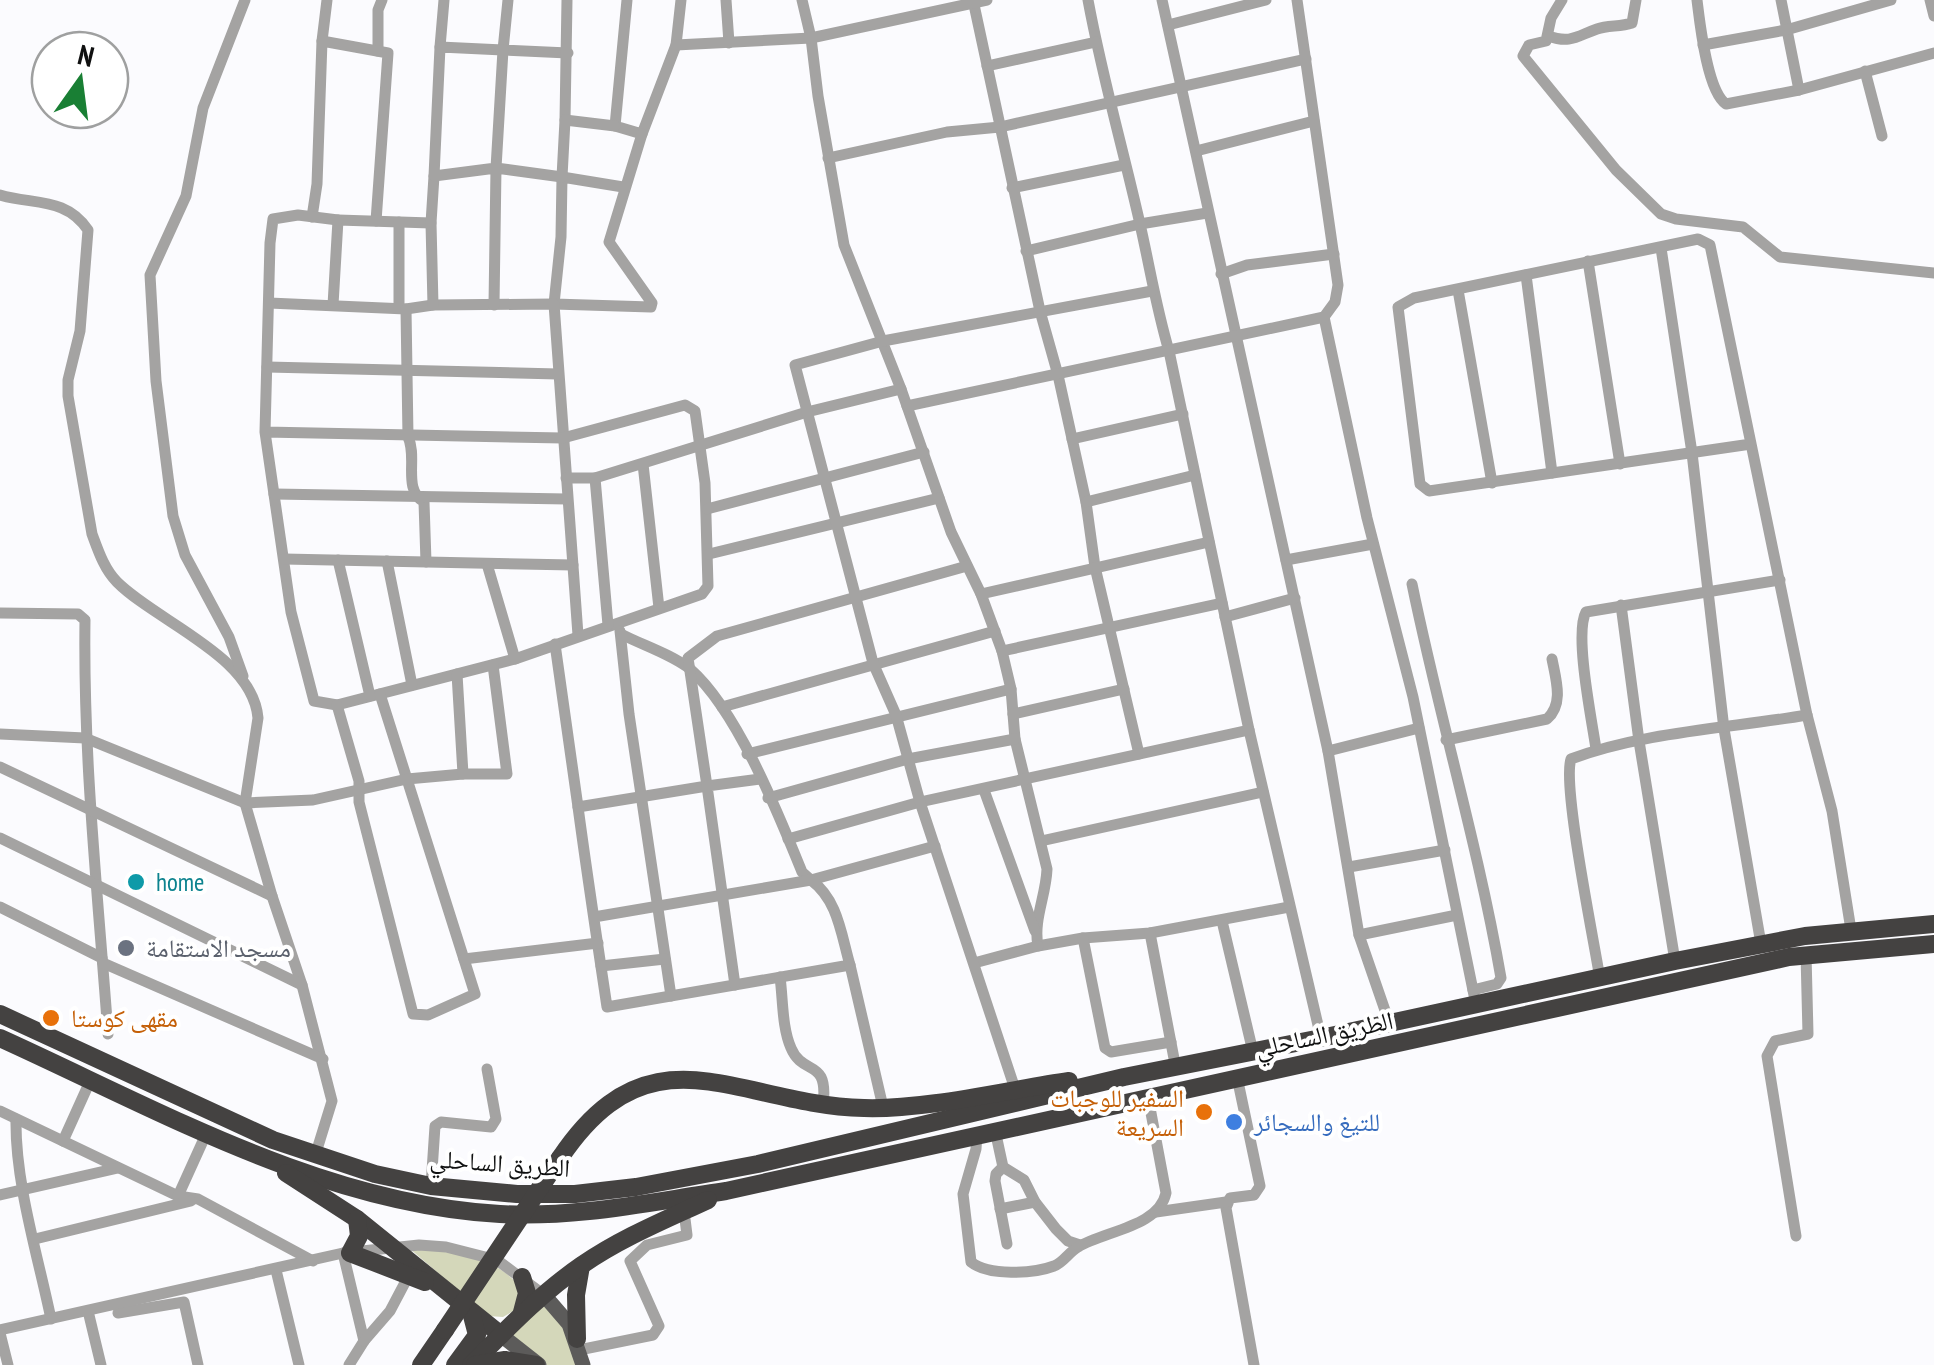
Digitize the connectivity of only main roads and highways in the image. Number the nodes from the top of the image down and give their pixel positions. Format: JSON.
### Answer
{"nodes":[{"id":1,"x":1934,"y":924,"type":"edge"},
{"id":2,"x":1934,"y":944,"type":"edge"},
{"id":3,"x":0,"y":1014,"type":"edge"},
{"id":4,"x":0,"y":1038,"type":"edge"},
{"id":5,"x":1019,"y":1096,"type":"junction"},
{"id":6,"x":242,"y":1148,"type":"junction"},
{"id":7,"x":726,"y":1191,"type":"junction"},
{"id":8,"x":356,"y":1220,"type":"junction"},
{"id":9,"x":581,"y":1266,"type":"junction"},
{"id":10,"x":522,"y":1277,"type":"road end"},
{"id":11,"x":440,"y":1288,"type":"junction"},
{"id":12,"x":544,"y":1295,"type":"junction"},
{"id":13,"x":471,"y":1312,"type":"junction"},
{"id":14,"x":520,"y":1317,"type":"junction"},
{"id":15,"x":501,"y":1335,"type":"junction"},
{"id":16,"x":580,"y":1352,"type":"edge"},
{"id":17,"x":421,"y":1365,"type":"edge"},
{"id":18,"x":455,"y":1365,"type":"edge"},
{"id":19,"x":473,"y":1365,"type":"edge"},
{"id":20,"x":537,"y":1365,"type":"edge"}],
"edges":[{"from":1,"to":5,"type":"highway","name":"الطريق الساحلي"},
{"from":2,"to":7,"type":"highway","name":"الطريق الساحلي"},
{"from":3,"to":5,"type":"highway","name":"الطريق الساحلي"},
{"from":4,"to":6,"type":"highway","name":"الطريق الساحلي"},
{"from":5,"to":17,"type":"highway","bridge":true},
{"from":6,"to":7,"type":"highway","name":"الطريق الساحلي"},
{"from":6,"to":8,"type":"highway"},
{"from":7,"to":9,"type":"highway","name":"الطريق الساحلي"},
{"from":8,"to":11,"type":"highway"},
{"from":8,"to":11,"type":"highway"},
{"from":9,"to":12,"type":"highway","name":"الطريق الساحلي"},
{"from":9,"to":16,"type":"highway"},
{"from":10,"to":14,"type":"highway"},
{"from":11,"to":13,"type":"highway"},
{"from":12,"to":14,"type":"highway","name":"الطريق الساحلي"},
{"from":12,"to":16,"type":"main road"},
{"from":13,"to":15,"type":"highway"},
{"from":13,"to":18,"type":"highway"},
{"from":14,"to":15,"type":"highway","name":"الطريق الساحلي"},
{"from":15,"to":19,"type":"highway","name":"الطريق الساحلي"},
{"from":15,"to":20,"type":"main road"},
{"from":19,"to":20,"type":"highway"}]}
